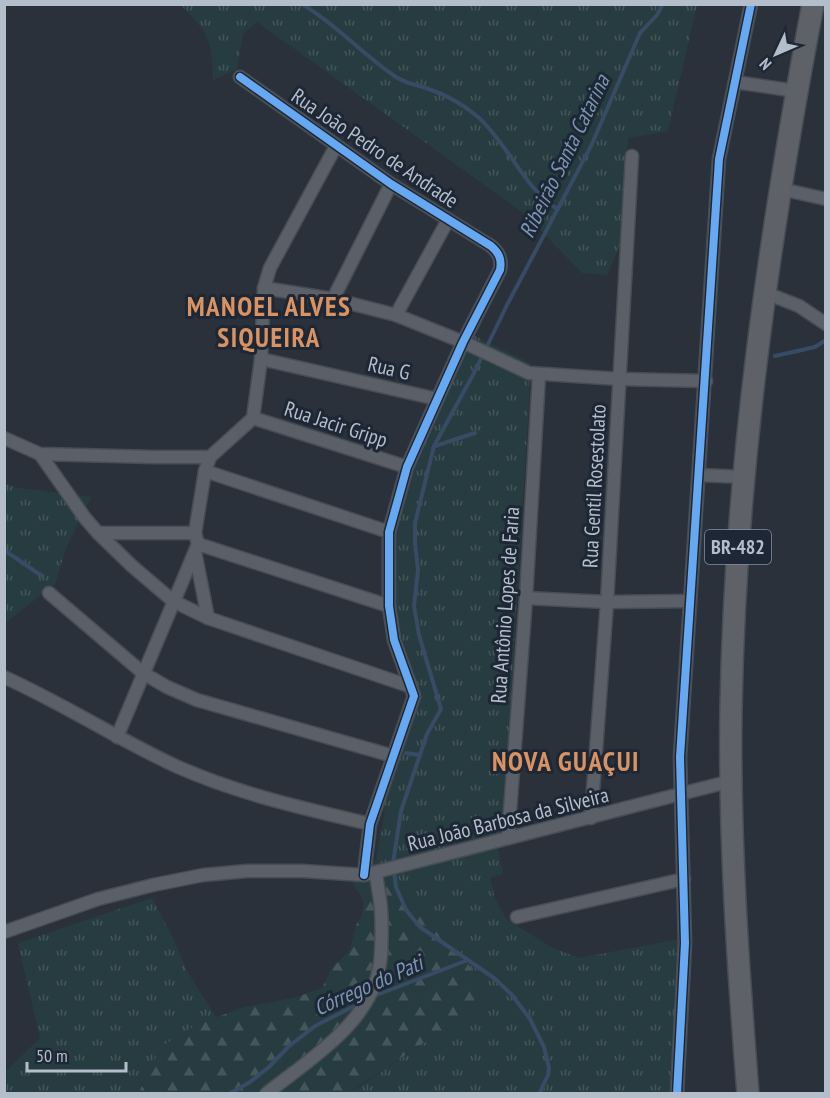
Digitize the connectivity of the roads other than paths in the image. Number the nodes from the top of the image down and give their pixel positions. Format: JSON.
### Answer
{"nodes":[{"id":1,"x":751,"y":4,"type":"edge"},
{"id":2,"x":813,"y":4,"type":"edge"},
{"id":3,"x":240,"y":77,"type":"dead end"},
{"id":4,"x":735,"y":82,"type":"junction"},
{"id":5,"x":796,"y":91,"type":"junction"},
{"id":6,"x":336,"y":146,"type":"junction"},
{"id":7,"x":632,"y":156,"type":"dead end"},
{"id":8,"x":391,"y":184,"type":"junction"},
{"id":9,"x":781,"y":189,"type":"junction"},
{"id":10,"x":825,"y":200,"type":"edge"},
{"id":11,"x":448,"y":220,"type":"junction"},
{"id":12,"x":264,"y":288,"type":"junction"},
{"id":13,"x":766,"y":293,"type":"junction"},
{"id":14,"x":333,"y":299,"type":"junction"},
{"id":15,"x":396,"y":315,"type":"junction"},
{"id":16,"x":825,"y":324,"type":"edge"},
{"id":17,"x":463,"y":342,"type":"junction"},
{"id":18,"x":261,"y":359,"type":"junction"},
{"id":19,"x":539,"y":375,"type":"junction"},
{"id":20,"x":620,"y":379,"type":"junction"},
{"id":21,"x":706,"y":381,"type":"junction"},
{"id":22,"x":437,"y":399,"type":"junction"},
{"id":23,"x":253,"y":418,"type":"junction"},
{"id":24,"x":4,"y":438,"type":"edge"},
{"id":25,"x":40,"y":454,"type":"junction"},
{"id":26,"x":210,"y":457,"type":"junction"},
{"id":27,"x":407,"y":467,"type":"junction"},
{"id":28,"x":205,"y":471,"type":"junction"},
{"id":29,"x":699,"y":476,"type":"junction"},
{"id":30,"x":745,"y":477,"type":"junction"},
{"id":31,"x":389,"y":532,"type":"junction"},
{"id":32,"x":98,"y":533,"type":"junction"},
{"id":33,"x":196,"y":543,"type":"junction"},
{"id":34,"x":50,"y":593,"type":"dead end"},
{"id":35,"x":526,"y":598,"type":"junction"},
{"id":36,"x":173,"y":600,"type":"junction"},
{"id":37,"x":690,"y":601,"type":"junction"},
{"id":38,"x":607,"y":602,"type":"junction"},
{"id":39,"x":389,"y":606,"type":"junction"},
{"id":40,"x":208,"y":618,"type":"junction"},
{"id":41,"x":143,"y":673,"type":"junction"},
{"id":42,"x":4,"y":677,"type":"edge"},
{"id":43,"x":409,"y":686,"type":"junction"},
{"id":44,"x":117,"y":737,"type":"junction"},
{"id":45,"x":393,"y":756,"type":"junction"},
{"id":46,"x":731,"y":781,"type":"junction"},
{"id":47,"x":681,"y":795,"type":"junction"},
{"id":48,"x":591,"y":818,"type":"junction"},
{"id":49,"x":370,"y":824,"type":"junction"},
{"id":50,"x":508,"y":838,"type":"junction"},
{"id":51,"x":375,"y":872,"type":"junction"},
{"id":52,"x":684,"y":879,"type":"junction"},
{"id":53,"x":517,"y":917,"type":"dead end"},
{"id":54,"x":4,"y":932,"type":"edge"},
{"id":55,"x":266,"y":1094,"type":"edge"},
{"id":56,"x":677,"y":1094,"type":"edge"},
{"id":57,"x":748,"y":1094,"type":"edge"}],
"edges":[{"from":1,"to":4,"type":"street"},
{"from":2,"to":5,"type":"highway","number":"BR-482"},
{"from":3,"to":6,"type":"street","name":"Rua João Pedro de Andrade"},
{"from":4,"to":5,"type":"street"},
{"from":4,"to":21,"type":"street"},
{"from":5,"to":9,"type":"highway","number":"BR-482"},
{"from":6,"to":8,"type":"street","name":"Rua João Pedro de Andrade"},
{"from":6,"to":12,"type":"street"},
{"from":7,"to":20,"type":"street","name":"Rua Gentil Rosestolato"},
{"from":8,"to":11,"type":"street","name":"Rua João Pedro de Andrade"},
{"from":8,"to":14,"type":"street"},
{"from":9,"to":10,"type":"street"},
{"from":9,"to":13,"type":"highway","number":"BR-482"},
{"from":11,"to":15,"type":"street"},
{"from":11,"to":17,"type":"street","name":"Rua João Pedro de Andrade"},
{"from":12,"to":14,"type":"street"},
{"from":12,"to":18,"type":"street"},
{"from":13,"to":16,"type":"street"},
{"from":13,"to":30,"type":"highway","number":"BR-482"},
{"from":14,"to":15,"type":"street"},
{"from":15,"to":17,"type":"street"},
{"from":17,"to":19,"type":"street"},
{"from":17,"to":22,"type":"street"},
{"from":18,"to":22,"type":"street","name":"Rua G"},
{"from":18,"to":23,"type":"street"},
{"from":19,"to":20,"type":"street"},
{"from":19,"to":35,"type":"street","name":"Rua Antônio Lopes de Faria"},
{"from":20,"to":21,"type":"street"},
{"from":20,"to":38,"type":"street","name":"Rua Gentil Rosestolato"},
{"from":21,"to":29,"type":"street"},
{"from":22,"to":27,"type":"street"},
{"from":23,"to":26,"type":"street"},
{"from":23,"to":27,"type":"street","name":"Rua Jacir Gripp"},
{"from":24,"to":25,"type":"street"},
{"from":25,"to":26,"type":"street"},
{"from":25,"to":32,"type":"street"},
{"from":26,"to":28,"type":"street"},
{"from":27,"to":31,"type":"street"},
{"from":28,"to":31,"type":"street"},
{"from":28,"to":33,"type":"street"},
{"from":29,"to":30,"type":"street"},
{"from":29,"to":37,"type":"street"},
{"from":30,"to":46,"type":"highway","number":"BR-482"},
{"from":31,"to":39,"type":"street"},
{"from":32,"to":33,"type":"street"},
{"from":32,"to":36,"type":"street"},
{"from":33,"to":36,"type":"street"},
{"from":33,"to":39,"type":"street"},
{"from":33,"to":40,"type":"street"},
{"from":34,"to":41,"type":"street"},
{"from":35,"to":38,"type":"street"},
{"from":35,"to":50,"type":"street","name":"Rua Antônio Lopes de Faria"},
{"from":36,"to":40,"type":"street"},
{"from":36,"to":41,"type":"street"},
{"from":37,"to":38,"type":"street"},
{"from":37,"to":47,"type":"street"},
{"from":38,"to":48,"type":"street","name":"Rua Gentil Rosestolato"},
{"from":39,"to":43,"type":"street"},
{"from":40,"to":43,"type":"street"},
{"from":41,"to":44,"type":"street"},
{"from":41,"to":45,"type":"street"},
{"from":42,"to":44,"type":"street"},
{"from":43,"to":45,"type":"street"},
{"from":44,"to":49,"type":"street"},
{"from":45,"to":49,"type":"street"},
{"from":46,"to":47,"type":"street","name":"Rua João Barbosa da Silveira"},
{"from":46,"to":57,"type":"highway","number":"BR-482"},
{"from":47,"to":48,"type":"street","name":"Rua João Barbosa da Silveira"},
{"from":47,"to":52,"type":"street"},
{"from":48,"to":50,"type":"street","name":"Rua João Barbosa da Silveira"},
{"from":49,"to":51,"type":"street"},
{"from":50,"to":51,"type":"street","name":"Rua João Barbosa da Silveira"},
{"from":51,"to":54,"type":"street","name":"Rua João Barbosa da Silveira"},
{"from":51,"to":55,"type":"street"},
{"from":52,"to":53,"type":"street"},
{"from":52,"to":56,"type":"street"}]}
